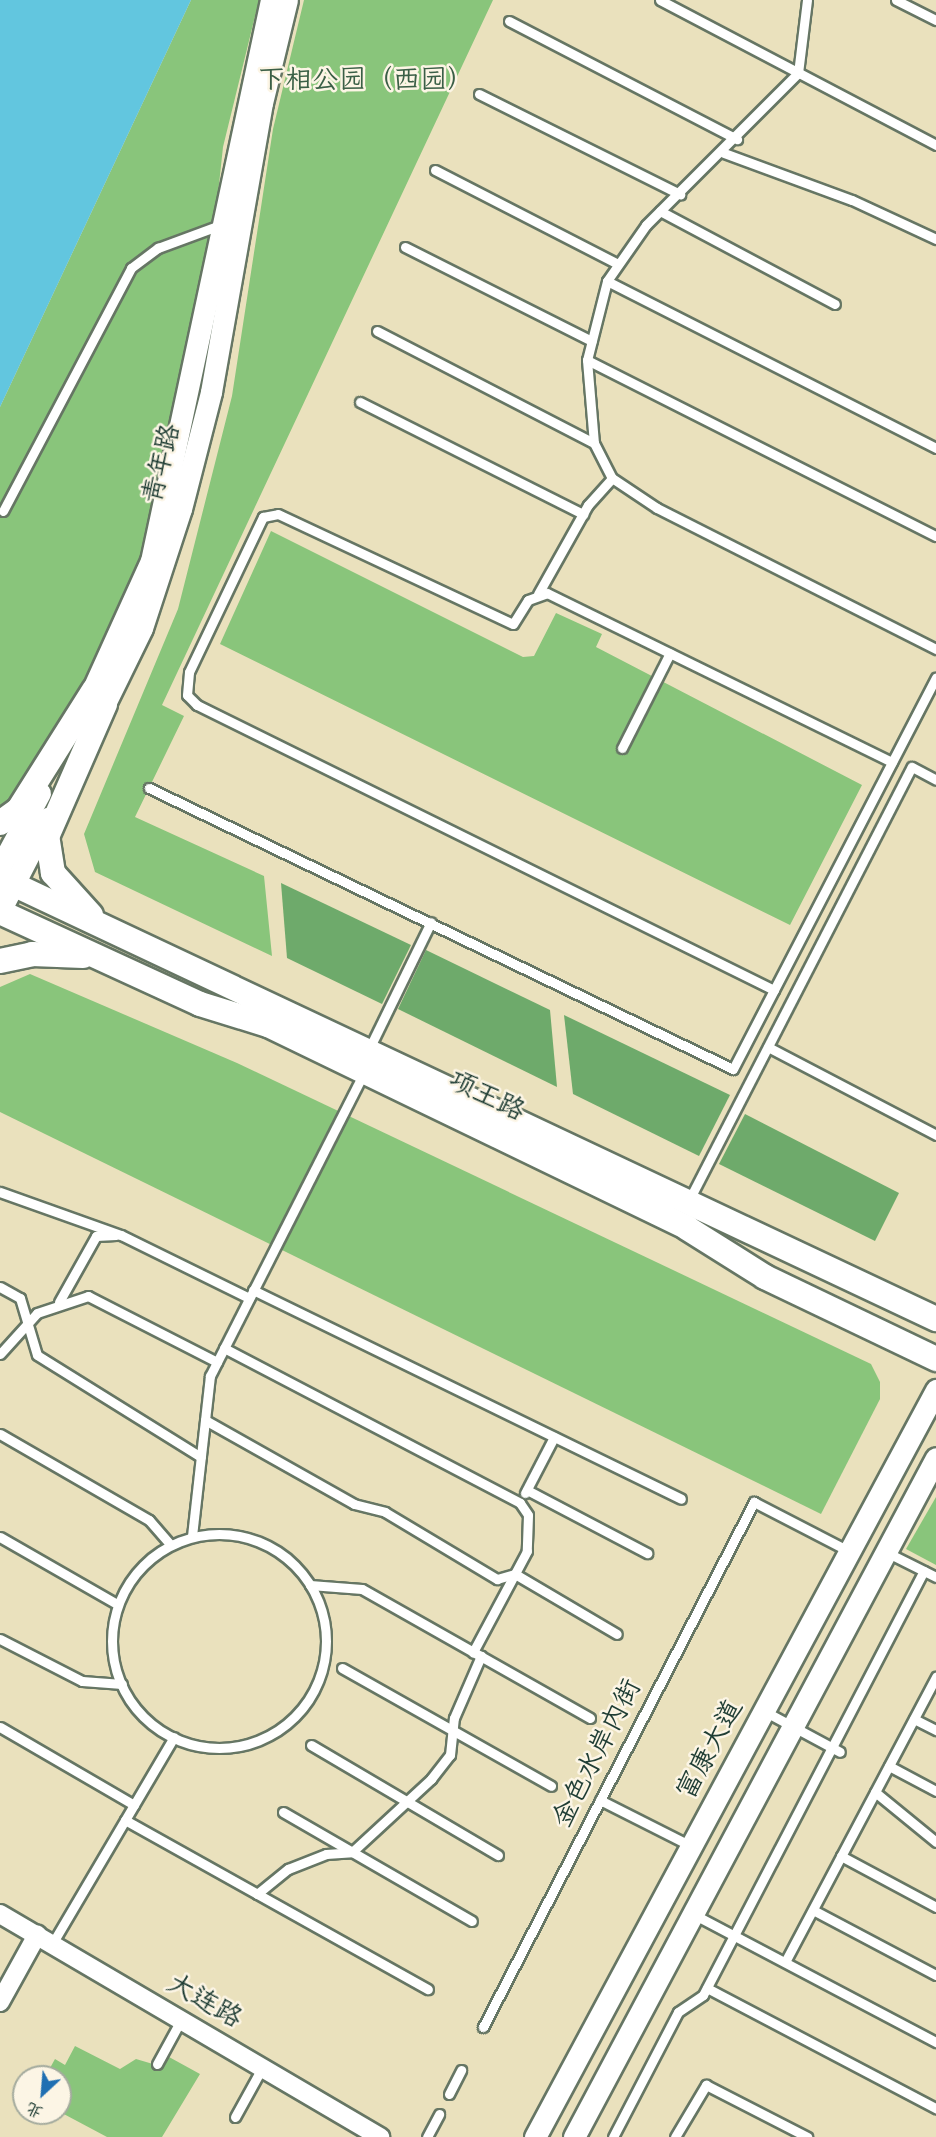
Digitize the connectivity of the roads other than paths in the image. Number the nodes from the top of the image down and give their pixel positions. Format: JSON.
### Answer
{"nodes":[{"id":1,"x":271,"y":0,"type":"edge"},
{"id":2,"x":287,"y":0,"type":"edge"},
{"id":3,"x":660,"y":0,"type":"edge"},
{"id":4,"x":807,"y":0,"type":"edge"},
{"id":5,"x":896,"y":0,"type":"edge"},
{"id":6,"x":936,"y":20,"type":"edge"},
{"id":7,"x":509,"y":21,"type":"dead end"},
{"id":8,"x":798,"y":73,"type":"junction"},
{"id":9,"x":479,"y":94,"type":"dead end"},
{"id":10,"x":737,"y":139,"type":"junction"},
{"id":11,"x":936,"y":145,"type":"edge"},
{"id":12,"x":724,"y":153,"type":"junction"},
{"id":13,"x":435,"y":170,"type":"dead end"},
{"id":14,"x":680,"y":194,"type":"junction"},
{"id":15,"x":660,"y":211,"type":"junction"},
{"id":16,"x":223,"y":224,"type":"junction"},
{"id":17,"x":936,"y":239,"type":"edge"},
{"id":18,"x":405,"y":247,"type":"dead end"},
{"id":19,"x":616,"y":263,"type":"junction"},
{"id":20,"x":607,"y":281,"type":"junction"},
{"id":21,"x":835,"y":304,"type":"dead end"},
{"id":22,"x":377,"y":331,"type":"dead end"},
{"id":23,"x":592,"y":341,"type":"junction"},
{"id":24,"x":587,"y":360,"type":"junction"},
{"id":25,"x":360,"y":402,"type":"dead end"},
{"id":26,"x":594,"y":442,"type":"junction"},
{"id":27,"x":936,"y":448,"type":"edge"},
{"id":28,"x":612,"y":478,"type":"junction"},
{"id":29,"x":3,"y":511,"type":"dead end"},
{"id":30,"x":583,"y":514,"type":"junction"},
{"id":31,"x":936,"y":536,"type":"edge"},
{"id":32,"x":538,"y":594,"type":"junction"},
{"id":33,"x":936,"y":649,"type":"edge"},
{"id":34,"x":670,"y":653,"type":"junction"},
{"id":35,"x":936,"y":678,"type":"edge"},
{"id":36,"x":99,"y":697,"type":"junction"},
{"id":37,"x":622,"y":748,"type":"dead end"},
{"id":38,"x":892,"y":762,"type":"junction"},
{"id":39,"x":936,"y":780,"type":"edge"},
{"id":40,"x":149,"y":788,"type":"dead end"},
{"id":41,"x":0,"y":823,"type":"edge"},
{"id":42,"x":5,"y":876,"type":"edge"},
{"id":43,"x":0,"y":912,"type":"edge"},
{"id":44,"x":431,"y":922,"type":"junction"},
{"id":45,"x":105,"y":929,"type":"junction"},
{"id":46,"x":97,"y":957,"type":"junction"},
{"id":47,"x":0,"y":962,"type":"edge"},
{"id":48,"x":774,"y":990,"type":"junction"},
{"id":49,"x":768,"y":1047,"type":"junction"},
{"id":50,"x":366,"y":1062,"type":"junction"},
{"id":51,"x":733,"y":1069,"type":"junction"},
{"id":52,"x":752,"y":1078,"type":"junction"},
{"id":53,"x":936,"y":1135,"type":"edge"},
{"id":54,"x":0,"y":1192,"type":"edge"},
{"id":55,"x":688,"y":1202,"type":"junction"},
{"id":56,"x":121,"y":1235,"type":"junction"},
{"id":57,"x":0,"y":1287,"type":"edge"},
{"id":58,"x":251,"y":1294,"type":"junction"},
{"id":59,"x":59,"y":1302,"type":"junction"},
{"id":60,"x":936,"y":1319,"type":"edge"},
{"id":61,"x":28,"y":1321,"type":"junction"},
{"id":62,"x":224,"y":1348,"type":"junction"},
{"id":63,"x":0,"y":1354,"type":"edge"},
{"id":64,"x":936,"y":1359,"type":"edge"},
{"id":65,"x":217,"y":1362,"type":"junction"},
{"id":66,"x":936,"y":1390,"type":"edge"},
{"id":67,"x":205,"y":1420,"type":"junction"},
{"id":68,"x":0,"y":1434,"type":"edge"},
{"id":69,"x":554,"y":1437,"type":"junction"},
{"id":70,"x":201,"y":1457,"type":"junction"},
{"id":71,"x":936,"y":1458,"type":"edge"},
{"id":72,"x":526,"y":1490,"type":"junction"},
{"id":73,"x":681,"y":1499,"type":"dead end"},
{"id":74,"x":520,"y":1503,"type":"junction"},
{"id":75,"x":192,"y":1536,"type":"junction"},
{"id":76,"x":0,"y":1537,"type":"edge"},
{"id":77,"x":171,"y":1545,"type":"junction"},
{"id":78,"x":849,"y":1551,"type":"junction"},
{"id":79,"x":886,"y":1552,"type":"junction"},
{"id":80,"x":647,"y":1553,"type":"dead end"},
{"id":81,"x":924,"y":1571,"type":"junction"},
{"id":82,"x":515,"y":1574,"type":"junction"},
{"id":83,"x":936,"y":1577,"type":"edge"},
{"id":84,"x":310,"y":1585,"type":"junction"},
{"id":85,"x":117,"y":1604,"type":"junction"},
{"id":86,"x":617,"y":1634,"type":"dead end"},
{"id":87,"x":0,"y":1639,"type":"edge"},
{"id":88,"x":477,"y":1654,"type":"junction"},
{"id":89,"x":342,"y":1668,"type":"dead end"},
{"id":90,"x":936,"y":1677,"type":"edge"},
{"id":91,"x":122,"y":1684,"type":"junction"},
{"id":92,"x":764,"y":1711,"type":"junction"},
{"id":93,"x":590,"y":1718,"type":"dead end"},
{"id":94,"x":914,"y":1719,"type":"junction"},
{"id":95,"x":793,"y":1726,"type":"junction"},
{"id":96,"x":0,"y":1727,"type":"edge"},
{"id":97,"x":936,"y":1730,"type":"edge"},
{"id":98,"x":454,"y":1731,"type":"junction"},
{"id":99,"x":174,"y":1737,"type":"junction"},
{"id":100,"x":311,"y":1745,"type":"dead end"},
{"id":101,"x":836,"y":1749,"type":"junction"},
{"id":102,"x":874,"y":1769,"type":"dead end"},
{"id":103,"x":886,"y":1770,"type":"junction"},
{"id":104,"x":551,"y":1786,"type":"dead end"},
{"id":105,"x":936,"y":1791,"type":"edge"},
{"id":106,"x":875,"y":1792,"type":"junction"},
{"id":107,"x":600,"y":1800,"type":"junction"},
{"id":108,"x":407,"y":1802,"type":"junction"},
{"id":109,"x":134,"y":1805,"type":"junction"},
{"id":110,"x":283,"y":1812,"type":"dead end"},
{"id":111,"x":125,"y":1820,"type":"junction"},
{"id":112,"x":936,"y":1842,"type":"edge"},
{"id":113,"x":691,"y":1846,"type":"junction"},
{"id":114,"x":352,"y":1852,"type":"junction"},
{"id":115,"x":498,"y":1855,"type":"dead end"},
{"id":116,"x":841,"y":1856,"type":"junction"},
{"id":117,"x":257,"y":1894,"type":"junction"},
{"id":118,"x":936,"y":1907,"type":"edge"},
{"id":119,"x":813,"y":1910,"type":"junction"},
{"id":120,"x":0,"y":1914,"type":"edge"},
{"id":121,"x":693,"y":1914,"type":"junction"},
{"id":122,"x":472,"y":1921,"type":"dead end"},
{"id":123,"x":734,"y":1935,"type":"junction"},
{"id":124,"x":44,"y":1940,"type":"junction"},
{"id":125,"x":784,"y":1962,"type":"junction"},
{"id":126,"x":936,"y":1975,"type":"edge"},
{"id":127,"x":707,"y":1988,"type":"junction"},
{"id":128,"x":428,"y":1989,"type":"dead end"},
{"id":129,"x":0,"y":2002,"type":"edge"},
{"id":130,"x":181,"y":2020,"type":"junction"},
{"id":131,"x":483,"y":2027,"type":"dead end"},
{"id":132,"x":936,"y":2043,"type":"edge"},
{"id":133,"x":157,"y":2064,"type":"dead end"},
{"id":134,"x":262,"y":2068,"type":"junction"},
{"id":135,"x":461,"y":2070,"type":"dead end"},
{"id":136,"x":449,"y":2094,"type":"dead end"},
{"id":137,"x":936,"y":2108,"type":"edge"},
{"id":138,"x":439,"y":2114,"type":"dead end"},
{"id":139,"x":235,"y":2117,"type":"dead end"},
{"id":140,"x":380,"y":2137,"type":"edge"},
{"id":141,"x":427,"y":2137,"type":"edge"},
{"id":142,"x":535,"y":2137,"type":"edge"},
{"id":143,"x":574,"y":2137,"type":"edge"},
{"id":144,"x":613,"y":2137,"type":"edge"},
{"id":145,"x":675,"y":2137,"type":"edge"},
{"id":146,"x":807,"y":2137,"type":"edge"}],
"edges":[{"from":1,"to":16,"type":"street","name":"青年路"},
{"from":2,"to":36,"type":"street","name":"青年路"},
{"from":3,"to":8,"type":"lane"},
{"from":4,"to":8,"type":"lane"},
{"from":5,"to":6,"type":"lane"},
{"from":7,"to":10,"type":"lane"},
{"from":8,"to":10,"type":"lane"},
{"from":8,"to":11,"type":"lane"},
{"from":9,"to":14,"type":"lane"},
{"from":10,"to":12,"type":"lane"},
{"from":12,"to":14,"type":"lane"},
{"from":12,"to":17,"type":"lane"},
{"from":13,"to":19,"type":"lane"},
{"from":14,"to":15,"type":"lane"},
{"from":15,"to":19,"type":"lane"},
{"from":15,"to":21,"type":"lane"},
{"from":16,"to":29,"type":"lane"},
{"from":16,"to":36,"type":"street","name":"青年路"},
{"from":18,"to":23,"type":"lane"},
{"from":19,"to":20,"type":"lane"},
{"from":20,"to":23,"type":"lane"},
{"from":20,"to":27,"type":"lane"},
{"from":22,"to":26,"type":"lane"},
{"from":23,"to":24,"type":"lane"},
{"from":24,"to":26,"type":"lane"},
{"from":24,"to":31,"type":"lane"},
{"from":25,"to":30,"type":"lane"},
{"from":26,"to":28,"type":"lane"},
{"from":28,"to":30,"type":"lane"},
{"from":28,"to":33,"type":"lane"},
{"from":30,"to":32,"type":"lane"},
{"from":32,"to":34,"type":"lane"},
{"from":32,"to":48,"type":"lane"},
{"from":34,"to":37,"type":"lane"},
{"from":34,"to":38,"type":"lane"},
{"from":35,"to":38,"type":"lane"},
{"from":36,"to":41,"type":"main road"},
{"from":36,"to":42,"type":"street","name":"青年路"},
{"from":36,"to":45,"type":"main road"},
{"from":38,"to":48,"type":"lane"},
{"from":39,"to":49,"type":"lane"},
{"from":40,"to":44,"type":"lane"},
{"from":42,"to":43,"type":"street","name":"青年路"},
{"from":42,"to":45,"type":"main road","name":"项王路"},
{"from":43,"to":46,"type":"main road","name":"项王路"},
{"from":44,"to":50,"type":"lane"},
{"from":44,"to":51,"type":"lane"},
{"from":45,"to":50,"type":"main road","name":"项王路"},
{"from":46,"to":47,"type":"main road"},
{"from":46,"to":50,"type":"main road","name":"项王路"},
{"from":48,"to":51,"type":"lane"},
{"from":49,"to":52,"type":"lane"},
{"from":49,"to":53,"type":"lane"},
{"from":50,"to":55,"type":"main road","name":"项王路"},
{"from":50,"to":58,"type":"lane"},
{"from":50,"to":64,"type":"main road","name":"项王路"},
{"from":51,"to":52,"type":"lane"},
{"from":52,"to":55,"type":"lane"},
{"from":54,"to":56,"type":"lane"},
{"from":55,"to":60,"type":"main road","name":"项王路"},
{"from":56,"to":58,"type":"lane"},
{"from":56,"to":59,"type":"lane"},
{"from":57,"to":61,"type":"lane"},
{"from":58,"to":62,"type":"lane"},
{"from":58,"to":69,"type":"lane"},
{"from":59,"to":61,"type":"lane"},
{"from":59,"to":65,"type":"lane"},
{"from":61,"to":63,"type":"lane"},
{"from":61,"to":70,"type":"lane"},
{"from":62,"to":65,"type":"lane"},
{"from":62,"to":74,"type":"lane"},
{"from":65,"to":67,"type":"lane"},
{"from":66,"to":78,"type":"street","name":"富康大道"},
{"from":67,"to":70,"type":"lane"},
{"from":67,"to":82,"type":"lane"},
{"from":68,"to":77,"type":"lane"},
{"from":69,"to":72,"type":"lane"},
{"from":69,"to":73,"type":"lane"},
{"from":70,"to":75,"type":"lane"},
{"from":71,"to":79,"type":"street"},
{"from":72,"to":74,"type":"lane"},
{"from":72,"to":80,"type":"lane"},
{"from":74,"to":82,"type":"lane"},
{"from":75,"to":77,"type":"lane"},
{"from":75,"to":84,"type":"lane"},
{"from":76,"to":85,"type":"lane"},
{"from":77,"to":85,"type":"lane"},
{"from":78,"to":92,"type":"street","name":"富康大道"},
{"from":78,"to":107,"type":"lane","name":"金色水岸内街"},
{"from":79,"to":81,"type":"lane"},
{"from":79,"to":95,"type":"street"},
{"from":81,"to":83,"type":"lane"},
{"from":81,"to":101,"type":"lane"},
{"from":82,"to":86,"type":"lane"},
{"from":82,"to":88,"type":"lane"},
{"from":84,"to":88,"type":"lane"},
{"from":84,"to":99,"type":"lane"},
{"from":85,"to":91,"type":"lane"},
{"from":87,"to":91,"type":"lane"},
{"from":88,"to":93,"type":"lane"},
{"from":88,"to":98,"type":"lane"},
{"from":89,"to":98,"type":"lane"},
{"from":90,"to":94,"type":"lane"},
{"from":91,"to":99,"type":"lane"},
{"from":92,"to":95,"type":"lane"},
{"from":92,"to":113,"type":"street","name":"富康大道"},
{"from":94,"to":97,"type":"lane"},
{"from":94,"to":103,"type":"lane"},
{"from":95,"to":101,"type":"lane"},
{"from":95,"to":121,"type":"street"},
{"from":96,"to":109,"type":"lane"},
{"from":98,"to":104,"type":"lane"},
{"from":98,"to":108,"type":"lane"},
{"from":99,"to":109,"type":"lane"},
{"from":100,"to":108,"type":"lane"},
{"from":101,"to":123,"type":"lane"},
{"from":102,"to":103,"type":"lane"},
{"from":103,"to":105,"type":"lane"},
{"from":103,"to":106,"type":"lane"},
{"from":106,"to":112,"type":"lane"},
{"from":106,"to":116,"type":"lane"},
{"from":107,"to":113,"type":"lane"},
{"from":107,"to":131,"type":"lane","name":"金色水岸内街"},
{"from":108,"to":114,"type":"lane"},
{"from":108,"to":115,"type":"lane"},
{"from":109,"to":111,"type":"lane"},
{"from":110,"to":114,"type":"lane"},
{"from":111,"to":117,"type":"lane"},
{"from":111,"to":124,"type":"lane"},
{"from":113,"to":142,"type":"street","name":"富康大道"},
{"from":114,"to":117,"type":"lane"},
{"from":114,"to":122,"type":"lane"},
{"from":116,"to":118,"type":"lane"},
{"from":116,"to":119,"type":"lane"},
{"from":117,"to":128,"type":"lane"},
{"from":119,"to":125,"type":"lane"},
{"from":119,"to":126,"type":"lane"},
{"from":120,"to":124,"type":"street","name":"大连路"},
{"from":121,"to":123,"type":"lane"},
{"from":121,"to":143,"type":"street"},
{"from":123,"to":125,"type":"lane"},
{"from":123,"to":127,"type":"lane"},
{"from":124,"to":129,"type":"street"},
{"from":124,"to":130,"type":"street","name":"大连路"},
{"from":125,"to":132,"type":"lane"},
{"from":127,"to":137,"type":"lane"},
{"from":127,"to":144,"type":"lane"},
{"from":130,"to":133,"type":"lane"},
{"from":130,"to":134,"type":"street","name":"大连路"},
{"from":134,"to":139,"type":"lane"},
{"from":134,"to":140,"type":"street","name":"大连路"},
{"from":135,"to":136,"type":"lane"},
{"from":138,"to":141,"type":"lane"},
{"from":145,"to":146,"type":"lane"}]}
